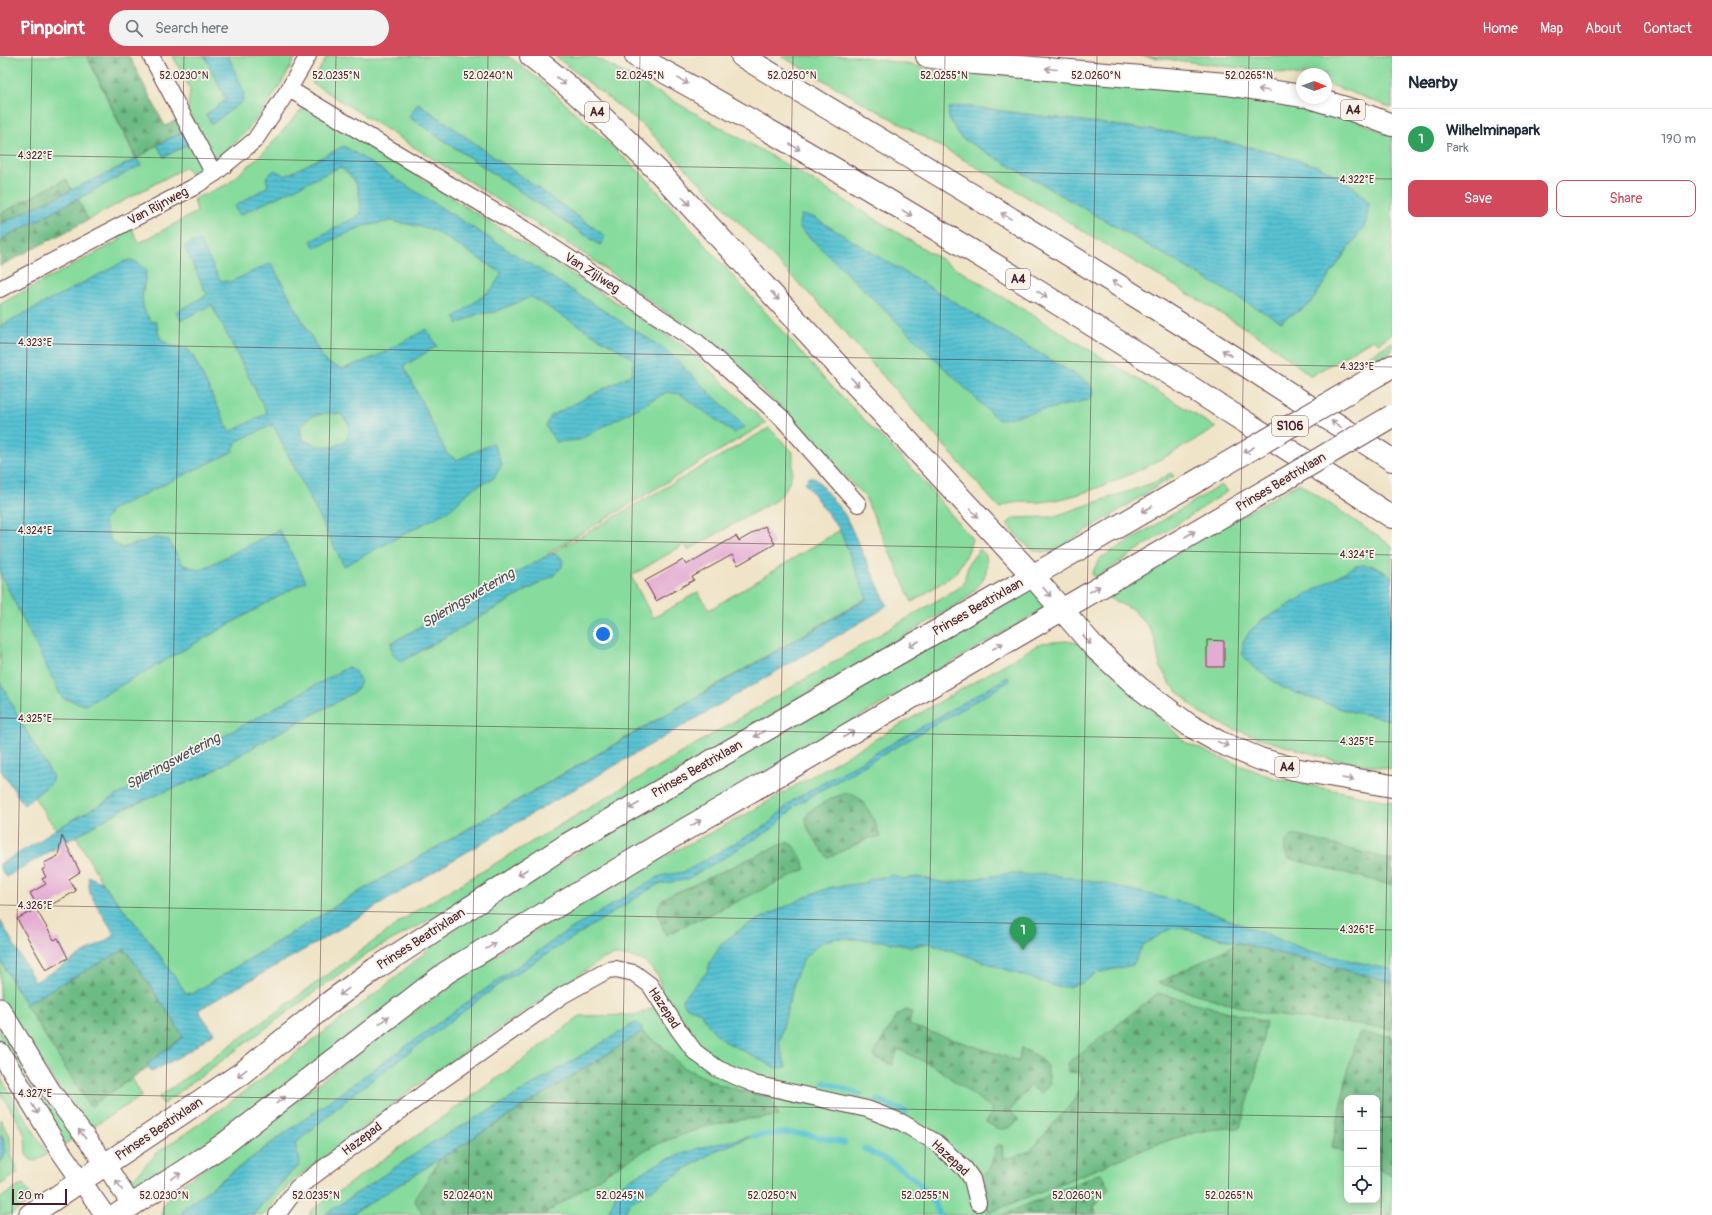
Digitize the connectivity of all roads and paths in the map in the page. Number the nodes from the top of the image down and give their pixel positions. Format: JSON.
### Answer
{"nodes":[{"id":1,"x":151,"y":56,"type":"edge"},
{"id":2,"x":308,"y":56,"type":"edge"},
{"id":3,"x":531,"y":56,"type":"edge"},
{"id":4,"x":636,"y":56,"type":"edge"},
{"id":5,"x":742,"y":56,"type":"edge"},
{"id":6,"x":927,"y":56,"type":"edge"},
{"id":7,"x":289,"y":90,"type":"junction"},
{"id":8,"x":1296,"y":95,"type":"edge"},
{"id":9,"x":1332,"y":104,"type":"edge"},
{"id":10,"x":1392,"y":125,"type":"edge"},
{"id":11,"x":214,"y":174,"type":"junction"},
{"id":12,"x":0,"y":289,"type":"edge"},
{"id":13,"x":1386,"y":370,"type":"edge"},
{"id":14,"x":1392,"y":416,"type":"edge"},
{"id":15,"x":1392,"y":460,"type":"edge"},
{"id":16,"x":858,"y":504,"type":"dead end"},
{"id":17,"x":1392,"y":517,"type":"edge"},
{"id":18,"x":1032,"y":575,"type":"junction"},
{"id":19,"x":1062,"y":610,"type":"junction"},
{"id":20,"x":1392,"y":786,"type":"edge"},
{"id":21,"x":0,"y":1008,"type":"edge"},
{"id":22,"x":0,"y":1052,"type":"edge"},
{"id":23,"x":106,"y":1165,"type":"junction"},
{"id":24,"x":81,"y":1182,"type":"junction"},
{"id":25,"x":978,"y":1203,"type":"dead end"},
{"id":26,"x":129,"y":1212,"type":"edge"},
{"id":27,"x":30,"y":1215,"type":"edge"},
{"id":28,"x":105,"y":1215,"type":"edge"},
{"id":29,"x":277,"y":1215,"type":"edge"}],
"edges":[{"from":1,"to":11,"type":"street"},
{"from":2,"to":7,"type":"street","name":"Van Rijnweg"},
{"from":3,"to":18,"type":"main road","number":"A4","one_way":true},
{"from":4,"to":17,"type":"main road","number":"A4","one_way":true},
{"from":15,"to":5,"type":"main road","one_way":true},
{"from":8,"to":6,"type":"main road","one_way":true},
{"from":7,"to":11,"type":"street","name":"Van Rijnweg"},
{"from":7,"to":16,"type":"street","name":"Van Zijlweg"},
{"from":9,"to":10,"type":"main road","number":"A4"},
{"from":11,"to":12,"type":"street","name":"Van Rijnweg"},
{"from":13,"to":18,"type":"main road","name":"Prinses Beatrixlaan","number":"S106","one_way":true,"bridge":true},
{"from":19,"to":14,"type":"main road","name":"Prinses Beatrixlaan","one_way":true,"bridge":true},
{"from":18,"to":19,"type":"main road","number":"A4","one_way":true},
{"from":18,"to":23,"type":"main road","name":"Prinses Beatrixlaan","one_way":true},
{"from":19,"to":20,"type":"main road","number":"A4","one_way":true},
{"from":26,"to":19,"type":"main road","name":"Prinses Beatrixlaan","one_way":true},
{"from":23,"to":21,"type":"street","one_way":true},
{"from":22,"to":24,"type":"street","one_way":true},
{"from":23,"to":24,"type":"main road","name":"Prinses Beatrixlaan"},
{"from":26,"to":23,"type":"street","one_way":true},
{"from":24,"to":27,"type":"main road","name":"Prinses Beatrixlaan"},
{"from":24,"to":28,"type":"street"},
{"from":25,"to":29,"type":"street","name":"Hazepad"}]}
